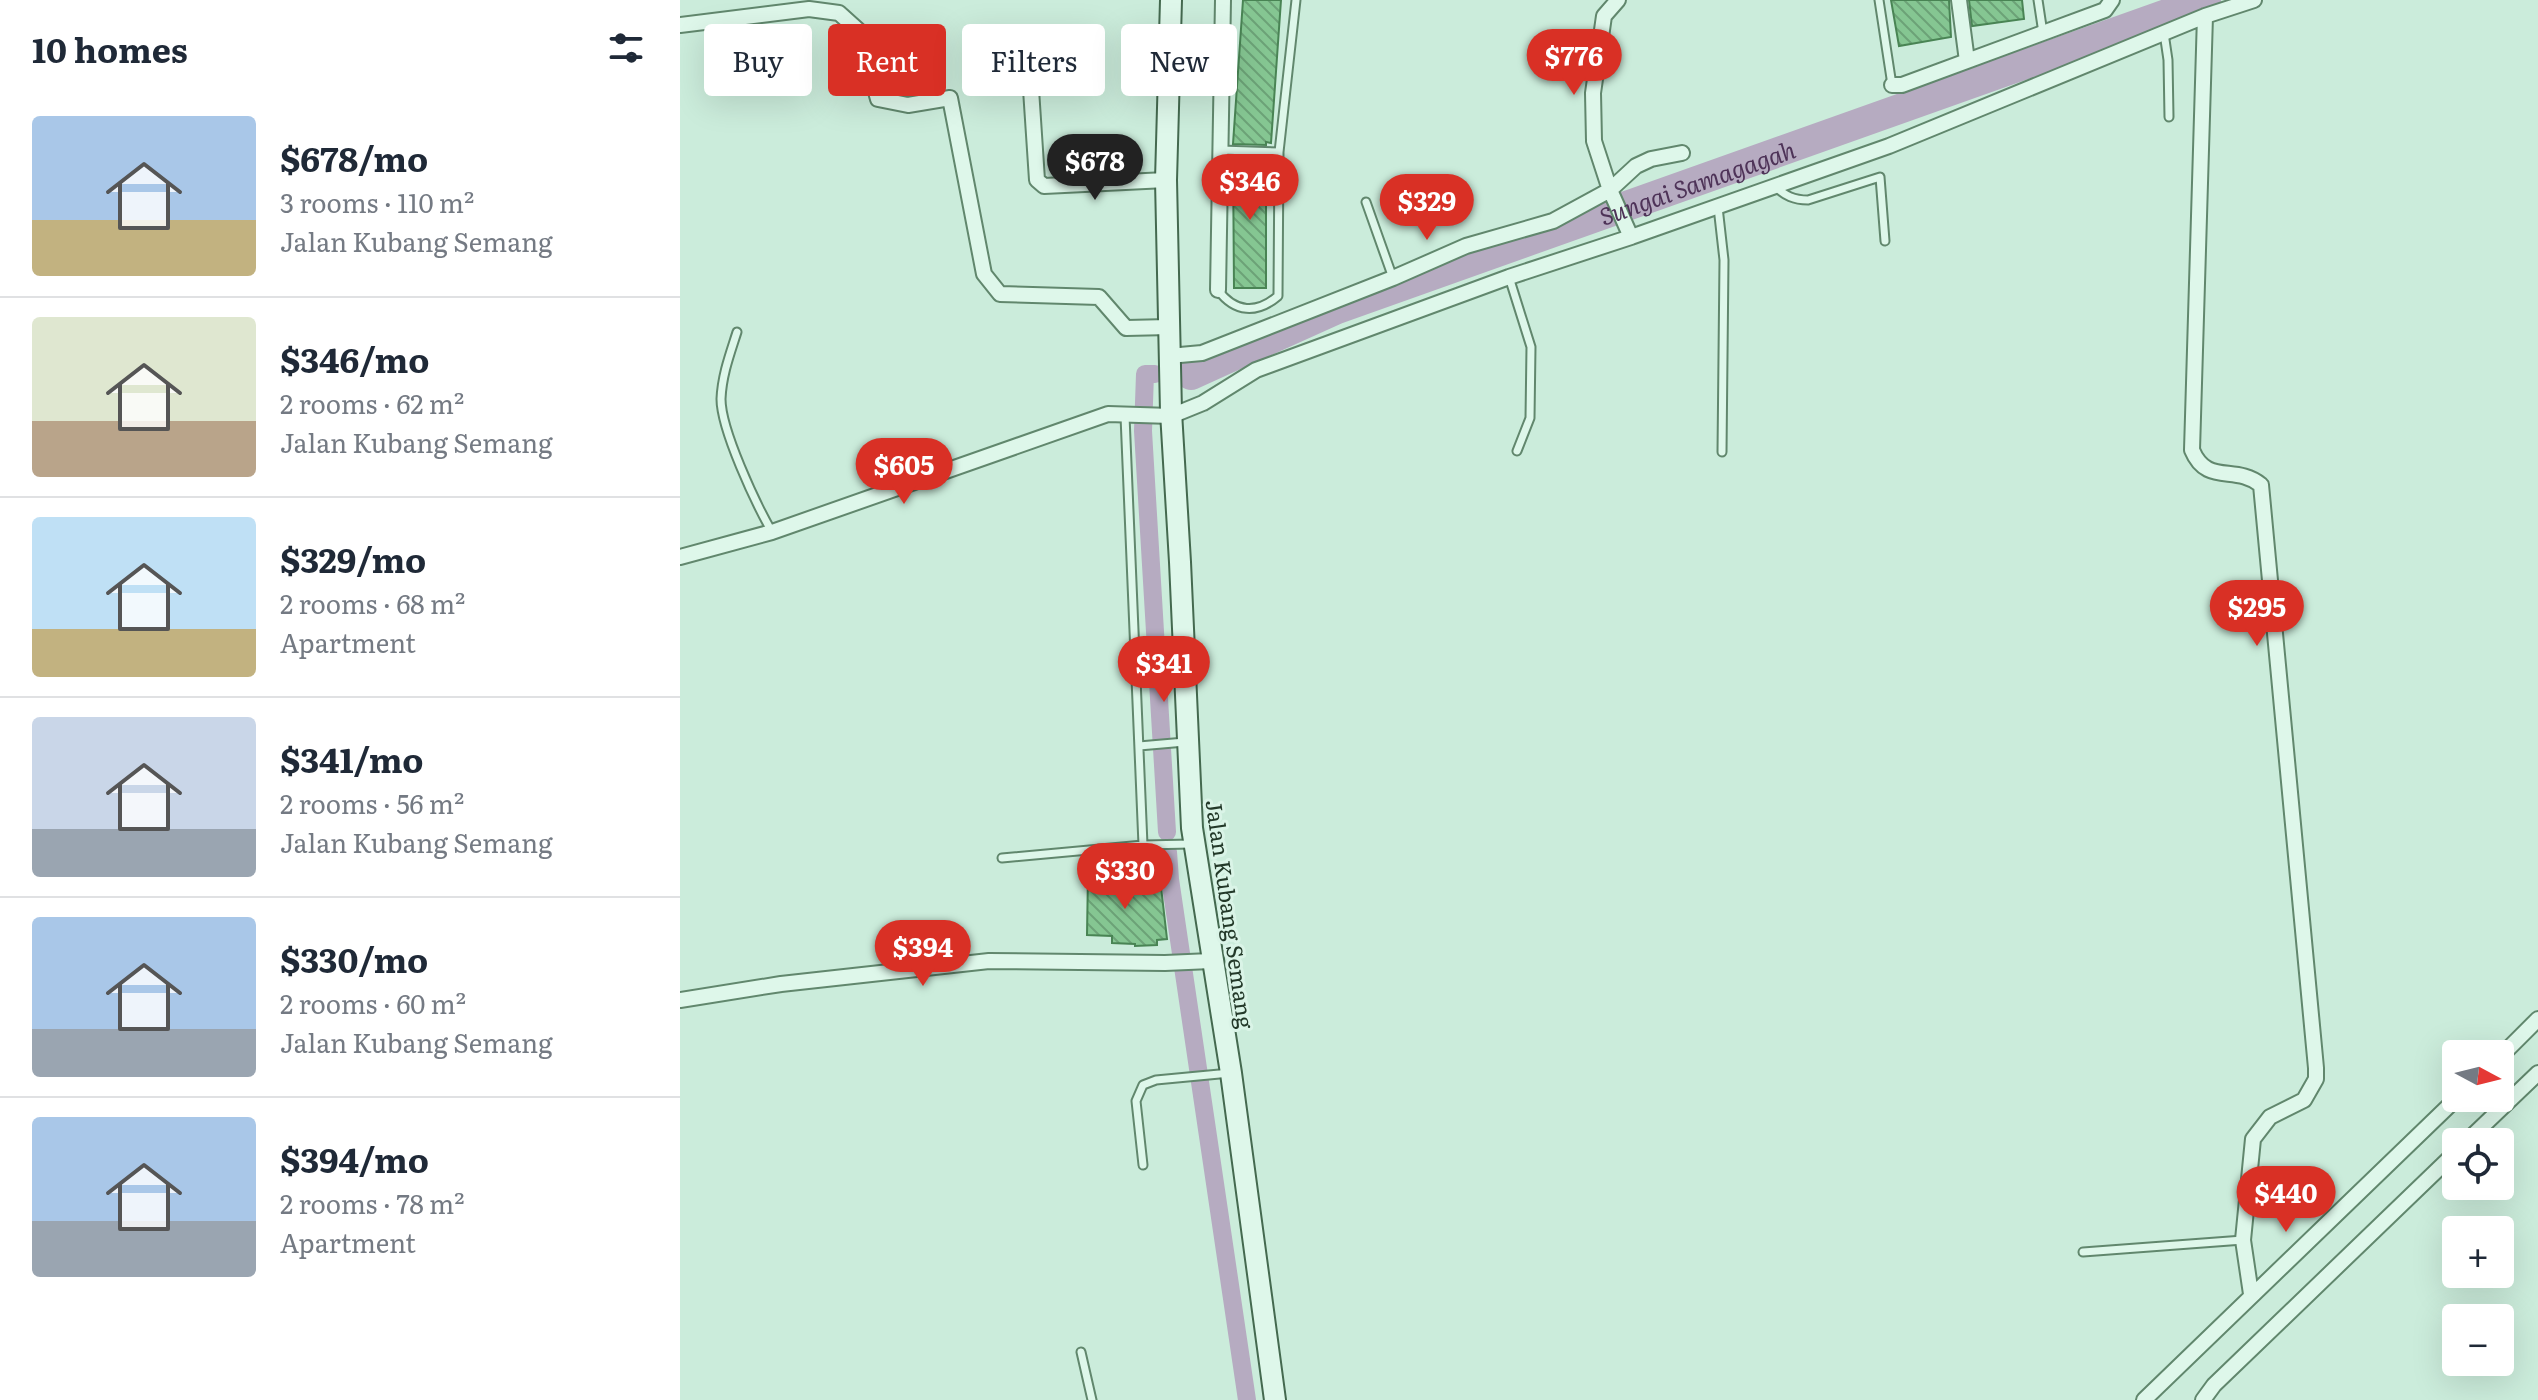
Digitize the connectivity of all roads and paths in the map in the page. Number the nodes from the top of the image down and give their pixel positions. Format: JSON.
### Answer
{"nodes":[{"id":1,"x":1171,"y":0,"type":"edge"},
{"id":2,"x":1223,"y":0,"type":"edge"},
{"id":3,"x":1296,"y":0,"type":"edge"},
{"id":4,"x":1618,"y":0,"type":"edge"},
{"id":5,"x":1879,"y":0,"type":"edge"},
{"id":6,"x":1959,"y":0,"type":"edge"},
{"id":7,"x":2038,"y":0,"type":"edge"},
{"id":8,"x":2112,"y":0,"type":"edge"},
{"id":9,"x":2254,"y":0,"type":"edge"},
{"id":10,"x":2205,"y":16,"type":"junction"},
{"id":11,"x":1170,"y":24,"type":"edge"},
{"id":12,"x":1223,"y":24,"type":"edge"},
{"id":13,"x":680,"y":25,"type":"edge"},
{"id":14,"x":2043,"y":33,"type":"junction"},
{"id":15,"x":2164,"y":33,"type":"junction"},
{"id":16,"x":1967,"y":61,"type":"junction"},
{"id":17,"x":1892,"y":85,"type":"joint"},
{"id":18,"x":1031,"y":96,"type":"edge"},
{"id":19,"x":1169,"y":96,"type":"edge"},
{"id":20,"x":1222,"y":96,"type":"edge"},
{"id":21,"x":2169,"y":117,"type":"dead end"},
{"id":22,"x":1221,"y":150,"type":"junction"},
{"id":23,"x":1279,"y":152,"type":"junction"},
{"id":24,"x":1682,"y":153,"type":"dead end"},
{"id":25,"x":1166,"y":180,"type":"junction"},
{"id":26,"x":1775,"y":186,"type":"junction"},
{"id":27,"x":1613,"y":194,"type":"junction"},
{"id":28,"x":1366,"y":202,"type":"dead end"},
{"id":29,"x":1718,"y":207,"type":"junction"},
{"id":30,"x":1629,"y":232,"type":"junction"},
{"id":31,"x":1885,"y":241,"type":"dead end"},
{"id":32,"x":1509,"y":277,"type":"junction"},
{"id":33,"x":1393,"y":278,"type":"junction"},
{"id":34,"x":1218,"y":290,"type":"joint"},
{"id":35,"x":1169,"y":327,"type":"junction"},
{"id":36,"x":737,"y":332,"type":"dead end"},
{"id":37,"x":1169,"y":356,"type":"junction"},
{"id":38,"x":1132,"y":414,"type":"junction"},
{"id":39,"x":1164,"y":416,"type":"junction"},
{"id":40,"x":1517,"y":451,"type":"dead end"},
{"id":41,"x":1722,"y":452,"type":"dead end"},
{"id":42,"x":772,"y":532,"type":"junction"},
{"id":43,"x":680,"y":557,"type":"edge"},
{"id":44,"x":1188,"y":742,"type":"junction"},
{"id":45,"x":1139,"y":746,"type":"junction"},
{"id":46,"x":1194,"y":844,"type":"junction"},
{"id":47,"x":1143,"y":845,"type":"junction"},
{"id":48,"x":1002,"y":858,"type":"dead end"},
{"id":49,"x":1201,"y":961,"type":"junction"},
{"id":50,"x":680,"y":1000,"type":"edge"},
{"id":51,"x":2538,"y":1019,"type":"edge"},
{"id":52,"x":2514,"y":1043,"type":"edge"},
{"id":53,"x":1231,"y":1073,"type":"junction"},
{"id":54,"x":2538,"y":1073,"type":"edge"},
{"id":55,"x":2519,"y":1091,"type":"junction"},
{"id":56,"x":2538,"y":1094,"type":"edge"},
{"id":57,"x":2442,"y":1112,"type":"edge"},
{"id":58,"x":2481,"y":1128,"type":"edge"},
{"id":59,"x":1143,"y":1165,"type":"dead end"},
{"id":60,"x":2442,"y":1165,"type":"edge"},
{"id":61,"x":2243,"y":1240,"type":"junction"},
{"id":62,"x":2083,"y":1252,"type":"dead end"},
{"id":63,"x":2251,"y":1294,"type":"junction"},
{"id":64,"x":1081,"y":1352,"type":"dead end"},
{"id":65,"x":1092,"y":1400,"type":"edge"},
{"id":66,"x":1275,"y":1400,"type":"edge"},
{"id":67,"x":2144,"y":1400,"type":"edge"},
{"id":68,"x":2203,"y":1400,"type":"edge"}],
"edges":[{"from":1,"to":11,"type":"main road","name":"Jalan Kubang Semang"},
{"from":2,"to":12,"type":"street"},
{"from":3,"to":23,"type":"lane"},
{"from":4,"to":27,"type":"street"},
{"from":5,"to":17,"type":"lane"},
{"from":6,"to":16,"type":"street"},
{"from":7,"to":14,"type":"lane"},
{"from":8,"to":14,"type":"street"},
{"from":9,"to":10,"type":"street"},
{"from":10,"to":15,"type":"street"},
{"from":10,"to":61,"type":"street"},
{"from":13,"to":35,"type":"street"},
{"from":14,"to":16,"type":"street"},
{"from":15,"to":21,"type":"lane"},
{"from":15,"to":26,"type":"street"},
{"from":16,"to":17,"type":"street"},
{"from":18,"to":25,"type":"street"},
{"from":19,"to":25,"type":"main road","name":"Jalan Kubang Semang"},
{"from":20,"to":22,"type":"street"},
{"from":22,"to":23,"type":"lane"},
{"from":22,"to":34,"type":"street"},
{"from":23,"to":34,"type":"lane"},
{"from":24,"to":27,"type":"street"},
{"from":25,"to":35,"type":"main road","name":"Jalan Kubang Semang"},
{"from":26,"to":29,"type":"street"},
{"from":26,"to":31,"type":"lane"},
{"from":27,"to":30,"type":"street"},
{"from":27,"to":33,"type":"street"},
{"from":28,"to":33,"type":"lane"},
{"from":29,"to":30,"type":"street"},
{"from":29,"to":41,"type":"lane"},
{"from":30,"to":32,"type":"street"},
{"from":32,"to":39,"type":"street"},
{"from":32,"to":40,"type":"lane"},
{"from":33,"to":37,"type":"street"},
{"from":35,"to":37,"type":"main road","name":"Jalan Kubang Semang"},
{"from":36,"to":42,"type":"lane"},
{"from":37,"to":39,"type":"main road","name":"Jalan Kubang Semang"},
{"from":38,"to":39,"type":"street"},
{"from":38,"to":42,"type":"street"},
{"from":38,"to":45,"type":"lane"},
{"from":39,"to":44,"type":"main road","name":"Jalan Kubang Semang"},
{"from":42,"to":43,"type":"street"},
{"from":44,"to":45,"type":"lane"},
{"from":44,"to":46,"type":"main road","name":"Jalan Kubang Semang"},
{"from":45,"to":47,"type":"lane"},
{"from":46,"to":47,"type":"lane"},
{"from":46,"to":49,"type":"main road","name":"Jalan Kubang Semang"},
{"from":47,"to":48,"type":"lane"},
{"from":49,"to":50,"type":"street"},
{"from":49,"to":53,"type":"main road","name":"Jalan Kubang Semang"},
{"from":51,"to":52,"type":"street"},
{"from":53,"to":59,"type":"lane"},
{"from":53,"to":66,"type":"main road","name":"Jalan Kubang Semang"},
{"from":54,"to":55,"type":"street"},
{"from":55,"to":56,"type":"street"},
{"from":55,"to":58,"type":"street"},
{"from":57,"to":63,"type":"street"},
{"from":60,"to":68,"type":"street"},
{"from":61,"to":62,"type":"lane"},
{"from":61,"to":63,"type":"street"},
{"from":63,"to":67,"type":"street"},
{"from":64,"to":65,"type":"lane"}]}
